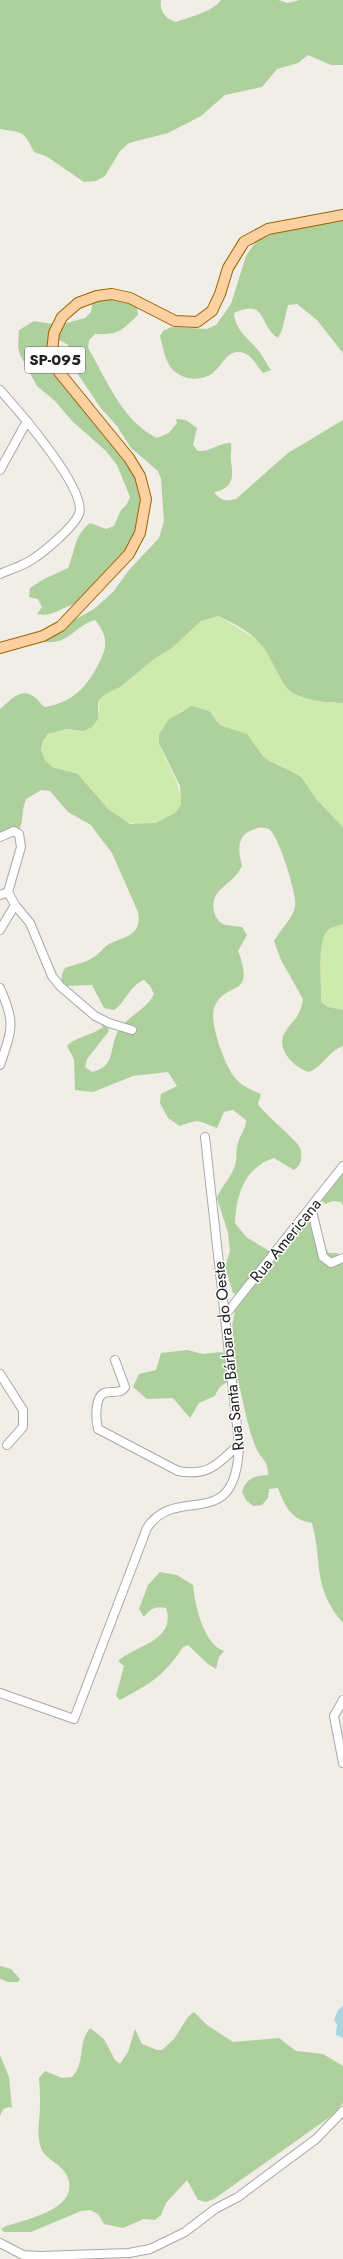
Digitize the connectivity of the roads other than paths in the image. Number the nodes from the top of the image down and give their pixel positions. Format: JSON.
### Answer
{"nodes":[{"id":1,"x":343,"y":214,"type":"edge"},
{"id":2,"x":0,"y":390,"type":"edge"},
{"id":3,"x":27,"y":421,"type":"junction"},
{"id":4,"x":0,"y":470,"type":"edge"},
{"id":5,"x":0,"y":574,"type":"edge"},
{"id":6,"x":0,"y":648,"type":"edge"},
{"id":7,"x":0,"y":836,"type":"edge"},
{"id":8,"x":8,"y":892,"type":"junction"},
{"id":9,"x":0,"y":895,"type":"edge"},
{"id":10,"x":15,"y":905,"type":"junction"},
{"id":11,"x":0,"y":930,"type":"edge"},
{"id":12,"x":0,"y":988,"type":"edge"},
{"id":13,"x":132,"y":1030,"type":"dead end"},
{"id":14,"x":0,"y":1065,"type":"edge"},
{"id":15,"x":205,"y":1137,"type":"dead end"},
{"id":16,"x":343,"y":1166,"type":"edge"},
{"id":17,"x":311,"y":1207,"type":"junction"},
{"id":18,"x":343,"y":1258,"type":"edge"},
{"id":19,"x":226,"y":1314,"type":"junction"},
{"id":20,"x":115,"y":1360,"type":"dead end"},
{"id":21,"x":0,"y":1374,"type":"edge"},
{"id":22,"x":239,"y":1444,"type":"junction"},
{"id":23,"x":7,"y":1445,"type":"dead end"},
{"id":24,"x":0,"y":1693,"type":"edge"},
{"id":25,"x":343,"y":1700,"type":"edge"},
{"id":26,"x":343,"y":1763,"type":"edge"},
{"id":27,"x":343,"y":2111,"type":"edge"},
{"id":28,"x":0,"y":2243,"type":"edge"},
{"id":29,"x":40,"y":2258,"type":"edge"}],
"edges":[{"from":1,"to":6,"type":"main road","number":"SP-095"},
{"from":2,"to":3,"type":"street"},
{"from":3,"to":4,"type":"street"},
{"from":3,"to":5,"type":"street"},
{"from":7,"to":8,"type":"street"},
{"from":8,"to":9,"type":"street"},
{"from":8,"to":10,"type":"street"},
{"from":10,"to":11,"type":"street"},
{"from":10,"to":13,"type":"street"},
{"from":12,"to":14,"type":"street"},
{"from":15,"to":19,"type":"street","name":"Rua Santa Bárbara do Oeste"},
{"from":16,"to":17,"type":"street","name":"Rua Americana"},
{"from":17,"to":18,"type":"street"},
{"from":17,"to":19,"type":"street","name":"Rua Americana"},
{"from":19,"to":22,"type":"street","name":"Rua Santa Bárbara do Oeste"},
{"from":20,"to":22,"type":"street"},
{"from":21,"to":23,"type":"street"},
{"from":22,"to":24,"type":"street","name":"Rua Santa Bárbara do Oeste"},
{"from":25,"to":26,"type":"street"},
{"from":27,"to":29,"type":"street"},
{"from":28,"to":29,"type":"street"}]}
